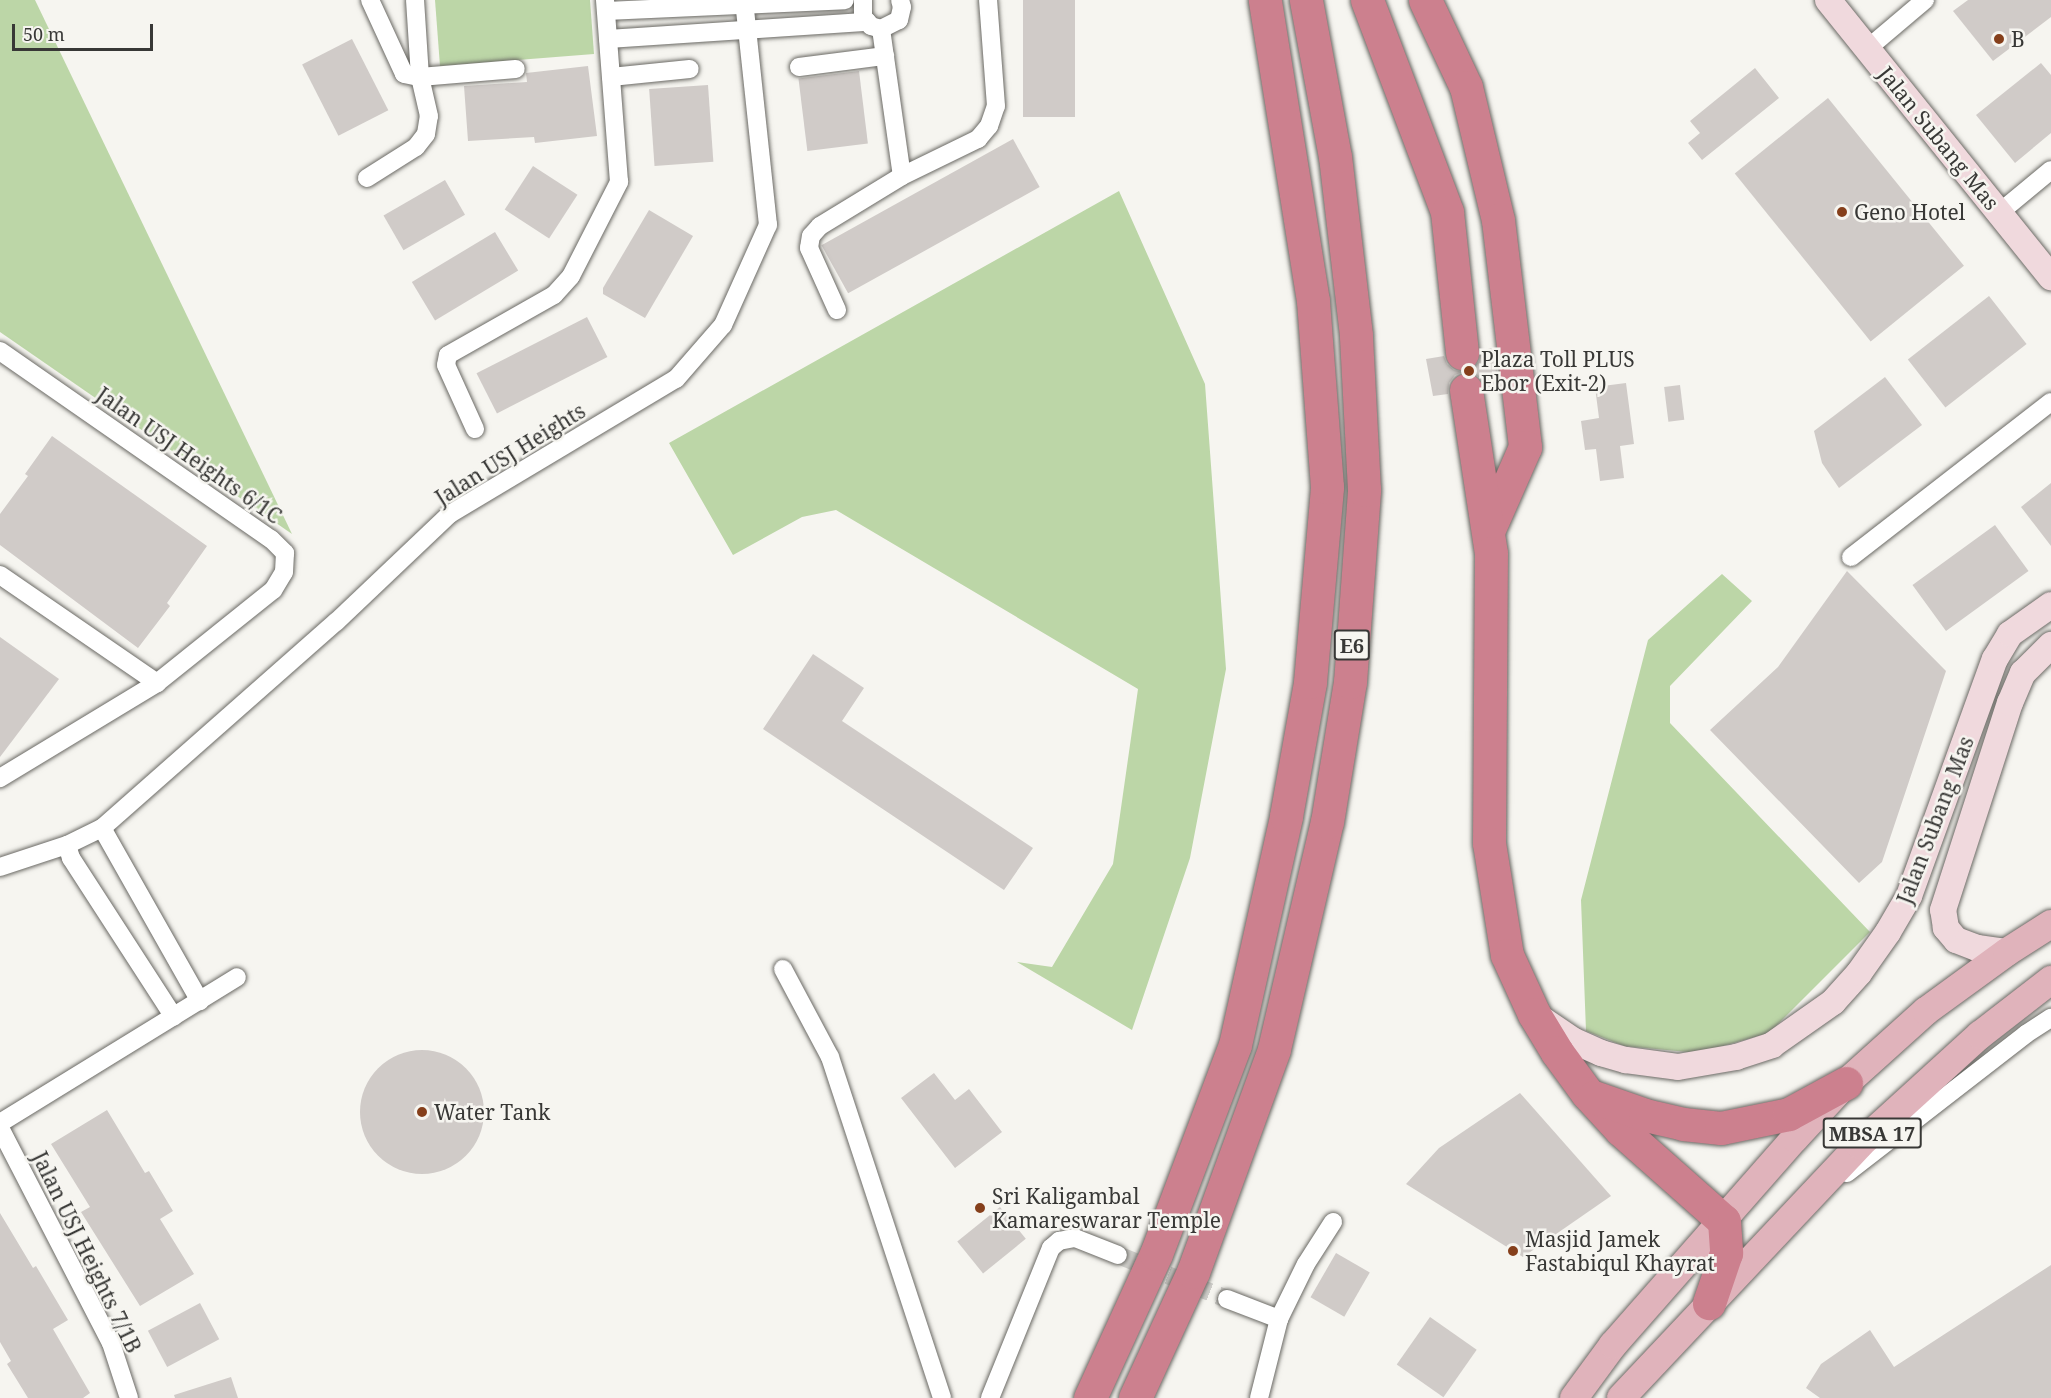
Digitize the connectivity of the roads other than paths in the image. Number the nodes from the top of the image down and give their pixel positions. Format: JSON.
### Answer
{"nodes":[{"id":1,"x":370,"y":0,"type":"edge"},
{"id":2,"x":415,"y":0,"type":"edge"},
{"id":3,"x":846,"y":0,"type":"edge"},
{"id":4,"x":863,"y":0,"type":"edge"},
{"id":5,"x":900,"y":0,"type":"edge"},
{"id":6,"x":988,"y":0,"type":"edge"},
{"id":7,"x":1265,"y":0,"type":"edge"},
{"id":8,"x":1306,"y":0,"type":"edge"},
{"id":9,"x":1367,"y":0,"type":"edge"},
{"id":10,"x":1425,"y":0,"type":"edge"},
{"id":11,"x":1828,"y":0,"type":"edge"},
{"id":12,"x":744,"y":2,"type":"edge"},
{"id":13,"x":1914,"y":3,"type":"edge"},
{"id":14,"x":606,"y":5,"type":"edge"},
{"id":15,"x":874,"y":26,"type":"junction"},
{"id":16,"x":749,"y":30,"type":"junction"},
{"id":17,"x":608,"y":39,"type":"junction"},
{"id":18,"x":1867,"y":49,"type":"junction"},
{"id":19,"x":885,"y":56,"type":"junction"},
{"id":20,"x":799,"y":67,"type":"dead end"},
{"id":21,"x":516,"y":69,"type":"dead end"},
{"id":22,"x":690,"y":69,"type":"dead end"},
{"id":23,"x":420,"y":77,"type":"junction"},
{"id":24,"x":611,"y":77,"type":"junction"},
{"id":25,"x":2051,"y":170,"type":"edge"},
{"id":26,"x":902,"y":176,"type":"junction"},
{"id":27,"x":367,"y":178,"type":"dead end"},
{"id":28,"x":1999,"y":213,"type":"junction"},
{"id":29,"x":2051,"y":276,"type":"edge"},
{"id":30,"x":837,"y":310,"type":"dead end"},
{"id":31,"x":0,"y":351,"type":"edge"},
{"id":32,"x":1462,"y":353,"type":"dead end"},
{"id":33,"x":1466,"y":390,"type":"dead end"},
{"id":34,"x":2051,"y":402,"type":"edge"},
{"id":35,"x":475,"y":429,"type":"dead end"},
{"id":36,"x":1489,"y":529,"type":"junction"},
{"id":37,"x":1851,"y":556,"type":"dead end"},
{"id":38,"x":0,"y":575,"type":"edge"},
{"id":39,"x":2051,"y":605,"type":"edge"},
{"id":40,"x":2051,"y":645,"type":"edge"},
{"id":41,"x":157,"y":683,"type":"junction"},
{"id":42,"x":0,"y":778,"type":"edge"},
{"id":43,"x":102,"y":828,"type":"junction"},
{"id":44,"x":67,"y":845,"type":"junction"},
{"id":45,"x":0,"y":867,"type":"edge"},
{"id":46,"x":2051,"y":924,"type":"edge"},
{"id":47,"x":2007,"y":952,"type":"junction"},
{"id":48,"x":783,"y":969,"type":"dead end"},
{"id":49,"x":237,"y":977,"type":"dead end"},
{"id":50,"x":2051,"y":980,"type":"edge"},
{"id":51,"x":200,"y":1001,"type":"junction"},
{"id":52,"x":1534,"y":1014,"type":"junction"},
{"id":53,"x":174,"y":1017,"type":"junction"},
{"id":54,"x":2051,"y":1018,"type":"edge"},
{"id":55,"x":1846,"y":1083,"type":"junction"},
{"id":56,"x":1587,"y":1093,"type":"junction"},
{"id":57,"x":0,"y":1123,"type":"edge"},
{"id":58,"x":0,"y":1128,"type":"edge"},
{"id":59,"x":1791,"y":1216,"type":"junction"},
{"id":60,"x":1724,"y":1221,"type":"junction"},
{"id":61,"x":1333,"y":1222,"type":"dead end"},
{"id":62,"x":1118,"y":1255,"type":"tunnel mouth"},
{"id":63,"x":1227,"y":1299,"type":"tunnel mouth"},
{"id":64,"x":1709,"y":1303,"type":"junction"},
{"id":65,"x":1279,"y":1319,"type":"junction"},
{"id":66,"x":129,"y":1398,"type":"edge"},
{"id":67,"x":942,"y":1398,"type":"edge"},
{"id":68,"x":990,"y":1398,"type":"edge"},
{"id":69,"x":1089,"y":1398,"type":"edge"},
{"id":70,"x":1135,"y":1398,"type":"edge"},
{"id":71,"x":1259,"y":1398,"type":"edge"},
{"id":72,"x":1574,"y":1398,"type":"edge"},
{"id":73,"x":1622,"y":1398,"type":"edge"}],
"edges":[{"from":1,"to":23,"type":"street"},
{"from":2,"to":23,"type":"street"},
{"from":3,"to":12,"type":"street"},
{"from":4,"to":15,"type":"street"},
{"from":5,"to":15,"type":"street"},
{"from":6,"to":26,"type":"street"},
{"from":7,"to":69,"type":"highway","number":"E6"},
{"from":8,"to":70,"type":"highway","number":"E6"},
{"from":9,"to":32,"type":"highway"},
{"from":10,"to":36,"type":"highway"},
{"from":11,"to":18,"type":"street","name":"Jalan Subang Mas"},
{"from":12,"to":14,"type":"street"},
{"from":12,"to":16,"type":"street","name":"Jalan USJ Heights"},
{"from":13,"to":18,"type":"street"},
{"from":14,"to":17,"type":"street"},
{"from":15,"to":16,"type":"street"},
{"from":15,"to":19,"type":"street"},
{"from":16,"to":17,"type":"street"},
{"from":16,"to":43,"type":"street","name":"Jalan USJ Heights"},
{"from":17,"to":24,"type":"street"},
{"from":18,"to":28,"type":"street","name":"Jalan Subang Mas"},
{"from":19,"to":20,"type":"street"},
{"from":19,"to":26,"type":"street"},
{"from":21,"to":23,"type":"street"},
{"from":22,"to":24,"type":"street"},
{"from":23,"to":27,"type":"street"},
{"from":24,"to":35,"type":"street"},
{"from":25,"to":28,"type":"street"},
{"from":26,"to":30,"type":"street"},
{"from":28,"to":29,"type":"street","name":"Jalan Subang Mas"},
{"from":31,"to":41,"type":"street","name":"Jalan USJ Heights 6/1C"},
{"from":33,"to":36,"type":"highway"},
{"from":34,"to":37,"type":"street"},
{"from":36,"to":52,"type":"highway"},
{"from":38,"to":41,"type":"street"},
{"from":39,"to":52,"type":"street","name":"Jalan Subang Mas"},
{"from":40,"to":47,"type":"street","name":"Jalan Subang Mas"},
{"from":41,"to":42,"type":"street"},
{"from":43,"to":44,"type":"street","name":"Jalan USJ Heights"},
{"from":43,"to":51,"type":"street"},
{"from":44,"to":45,"type":"street","name":"Jalan USJ Heights"},
{"from":44,"to":53,"type":"street"},
{"from":46,"to":47,"type":"main road","number":"MBSA 17"},
{"from":47,"to":55,"type":"main road","number":"MBSA 17"},
{"from":48,"to":67,"type":"street"},
{"from":49,"to":51,"type":"street"},
{"from":50,"to":59,"type":"main road","number":"MBSA 17"},
{"from":51,"to":53,"type":"street"},
{"from":52,"to":56,"type":"highway"},
{"from":53,"to":57,"type":"street"},
{"from":54,"to":59,"type":"street"},
{"from":55,"to":56,"type":"highway"},
{"from":55,"to":60,"type":"main road","number":"MBSA 17"},
{"from":56,"to":60,"type":"highway"},
{"from":58,"to":66,"type":"street","name":"Jalan USJ Heights 7/1B"},
{"from":59,"to":64,"type":"main road","number":"MBSA 17"},
{"from":60,"to":64,"type":"highway"},
{"from":60,"to":72,"type":"main road","number":"MBSA 17"},
{"from":61,"to":65,"type":"street"},
{"from":62,"to":68,"type":"street"},
{"from":63,"to":65,"type":"street"},
{"from":64,"to":73,"type":"main road","number":"MBSA 17"},
{"from":65,"to":71,"type":"street"}]}
